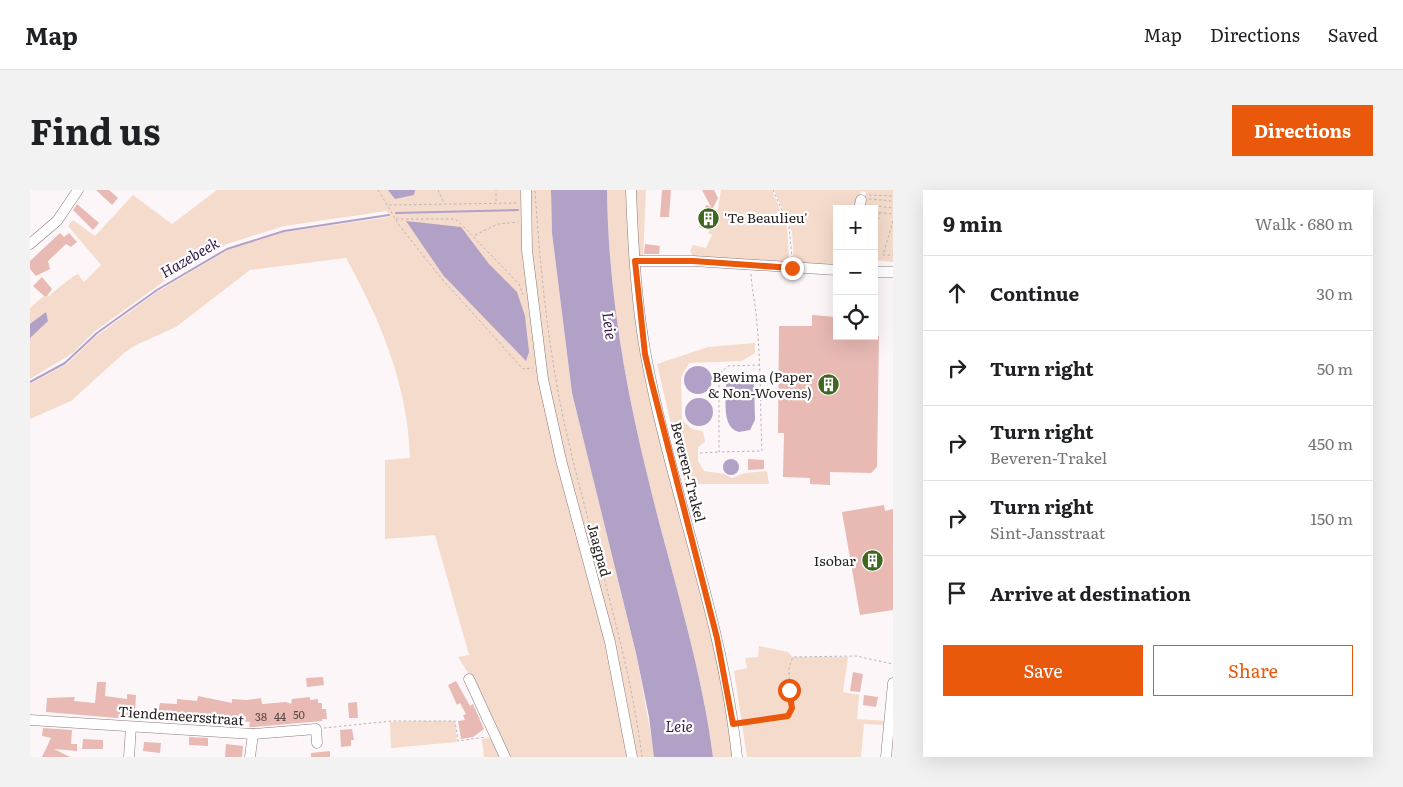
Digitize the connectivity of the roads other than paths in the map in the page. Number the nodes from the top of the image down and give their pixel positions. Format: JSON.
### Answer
{"nodes":[{"id":1,"x":78,"y":190,"type":"edge"},
{"id":2,"x":526,"y":190,"type":"edge"},
{"id":3,"x":631,"y":190,"type":"edge"},
{"id":4,"x":30,"y":244,"type":"edge"},
{"id":5,"x":635,"y":261,"type":"junction"},
{"id":6,"x":833,"y":270,"type":"edge"},
{"id":7,"x":878,"y":272,"type":"edge"},
{"id":8,"x":893,"y":272,"type":"edge"},
{"id":9,"x":469,"y":679,"type":"dead end"},
{"id":10,"x":893,"y":683,"type":"edge"},
{"id":11,"x":30,"y":720,"type":"edge"},
{"id":12,"x":132,"y":727,"type":"junction"},
{"id":13,"x":252,"y":734,"type":"junction"},
{"id":14,"x":317,"y":743,"type":"dead end"},
{"id":15,"x":129,"y":757,"type":"edge"},
{"id":16,"x":250,"y":757,"type":"edge"},
{"id":17,"x":505,"y":757,"type":"edge"},
{"id":18,"x":632,"y":757,"type":"edge"},
{"id":19,"x":737,"y":757,"type":"edge"},
{"id":20,"x":886,"y":757,"type":"edge"}],
"edges":[{"from":1,"to":4,"type":"street"},
{"from":2,"to":18,"type":"street","name":"Jaagpad"},
{"from":3,"to":5,"type":"street","name":"Beveren-Trakel"},
{"from":5,"to":6,"type":"street"},
{"from":5,"to":19,"type":"street","name":"Beveren-Trakel"},
{"from":7,"to":8,"type":"street"},
{"from":9,"to":17,"type":"street"},
{"from":10,"to":20,"type":"street"},
{"from":11,"to":12,"type":"street","name":"Tiendemeersstraat"},
{"from":12,"to":13,"type":"street","name":"Tiendemeersstraat"},
{"from":12,"to":15,"type":"street"},
{"from":13,"to":14,"type":"street","name":"Tiendemeersstraat"},
{"from":13,"to":16,"type":"street"}]}
